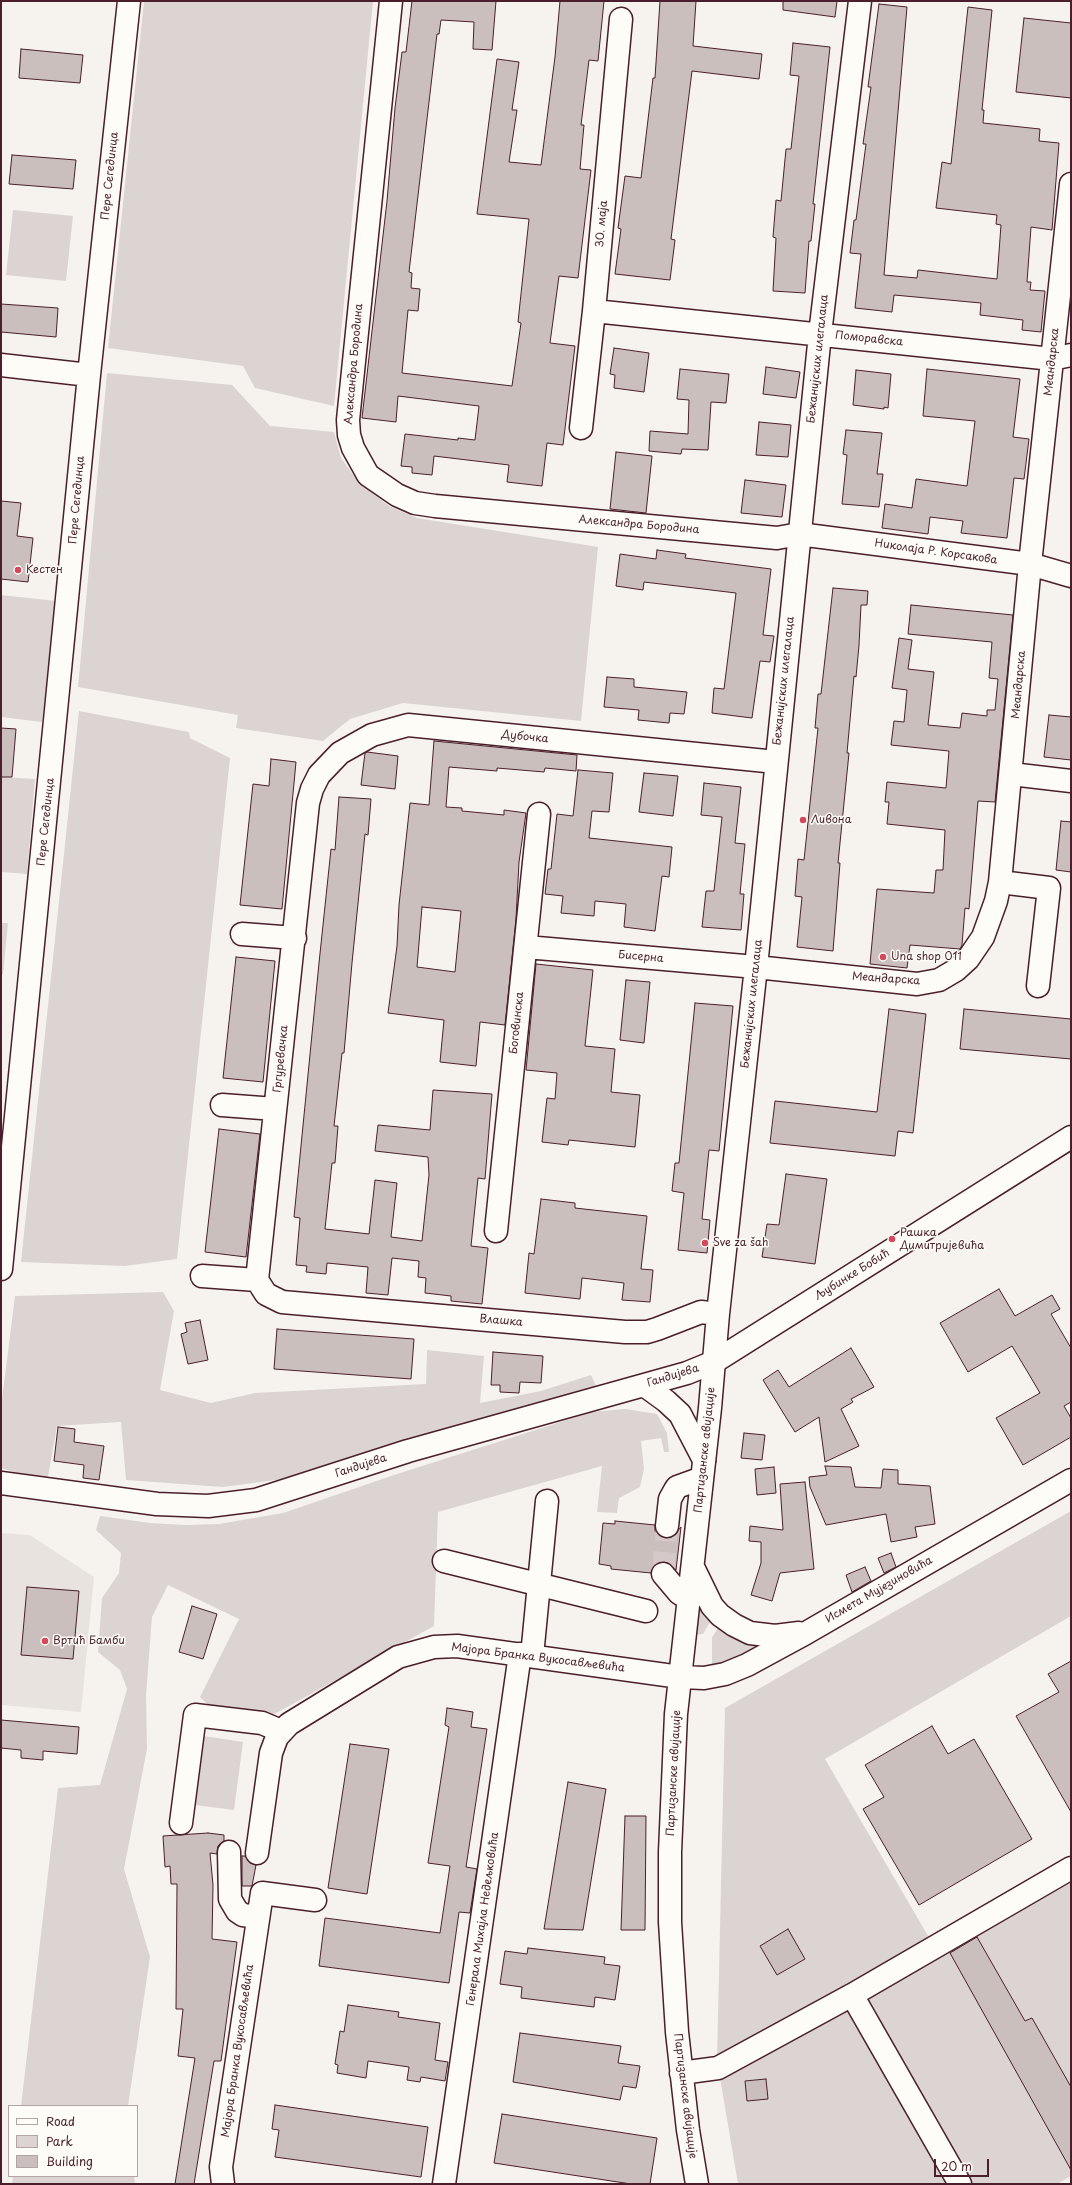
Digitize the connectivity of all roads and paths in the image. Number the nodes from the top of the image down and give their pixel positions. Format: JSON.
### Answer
{"nodes":[{"id":1,"x":129,"y":1,"type":"edge"},
{"id":2,"x":391,"y":1,"type":"edge"},
{"id":3,"x":860,"y":1,"type":"edge"},
{"id":4,"x":620,"y":19,"type":"dead end"},
{"id":5,"x":1071,"y":184,"type":"edge"},
{"id":6,"x":594,"y":311,"type":"junction"},
{"id":7,"x":820,"y":334,"type":"junction"},
{"id":8,"x":1061,"y":357,"type":"edge"},
{"id":9,"x":1,"y":365,"type":"edge"},
{"id":10,"x":89,"y":375,"type":"junction"},
{"id":11,"x":581,"y":428,"type":"dead end"},
{"id":12,"x":799,"y":534,"type":"junction"},
{"id":13,"x":1030,"y":564,"type":"junction"},
{"id":14,"x":1071,"y":576,"type":"edge"},
{"id":15,"x":776,"y":762,"type":"junction"},
{"id":16,"x":1011,"y":774,"type":"junction"},
{"id":17,"x":1071,"y":781,"type":"edge"},
{"id":18,"x":308,"y":803,"type":"joint"},
{"id":19,"x":539,"y":814,"type":"dead end"},
{"id":20,"x":1000,"y":882,"type":"junction"},
{"id":21,"x":242,"y":934,"type":"dead end"},
{"id":22,"x":295,"y":938,"type":"junction"},
{"id":23,"x":526,"y":947,"type":"junction"},
{"id":24,"x":756,"y":967,"type":"junction"},
{"id":25,"x":1038,"y":986,"type":"dead end"},
{"id":26,"x":222,"y":1105,"type":"dead end"},
{"id":27,"x":276,"y":1109,"type":"junction"},
{"id":28,"x":1071,"y":1137,"type":"edge"},
{"id":29,"x":496,"y":1231,"type":"dead end"},
{"id":30,"x":1,"y":1269,"type":"edge"},
{"id":31,"x":202,"y":1276,"type":"dead end"},
{"id":32,"x":257,"y":1280,"type":"junction"},
{"id":33,"x":718,"y":1314,"type":"junction"},
{"id":34,"x":714,"y":1362,"type":"junction"},
{"id":35,"x":644,"y":1385,"type":"junction"},
{"id":36,"x":703,"y":1469,"type":"junction"},
{"id":37,"x":1071,"y":1480,"type":"edge"},
{"id":38,"x":1,"y":1483,"type":"edge"},
{"id":39,"x":547,"y":1502,"type":"dead end"},
{"id":40,"x":667,"y":1526,"type":"tunnel mouth"},
{"id":41,"x":444,"y":1561,"type":"dead end"},
{"id":42,"x":693,"y":1566,"type":"junction"},
{"id":43,"x":663,"y":1574,"type":"tunnel mouth"},
{"id":44,"x":539,"y":1584,"type":"junction"},
{"id":45,"x":690,"y":1600,"type":"junction"},
{"id":46,"x":646,"y":1611,"type":"dead end"},
{"id":47,"x":806,"y":1633,"type":"junction"},
{"id":48,"x":526,"y":1655,"type":"junction"},
{"id":49,"x":680,"y":1677,"type":"junction"},
{"id":50,"x":281,"y":1731,"type":"junction"},
{"id":51,"x":181,"y":1823,"type":"dead end"},
{"id":52,"x":229,"y":1852,"type":"dead end"},
{"id":53,"x":257,"y":1853,"type":"dead end"},
{"id":54,"x":1071,"y":1868,"type":"edge"},
{"id":55,"x":315,"y":1900,"type":"dead end"},
{"id":56,"x":258,"y":1917,"type":"junction"},
{"id":57,"x":852,"y":1995,"type":"junction"},
{"id":58,"x":682,"y":2073,"type":"junction"},
{"id":59,"x":223,"y":2184,"type":"edge"},
{"id":60,"x":444,"y":2184,"type":"edge"},
{"id":61,"x":697,"y":2184,"type":"edge"},
{"id":62,"x":960,"y":2184,"type":"edge"}],
"edges":[{"from":1,"to":10,"type":"street","name":"Пере Сегединца"},
{"from":2,"to":12,"type":"street","name":"Александра Бородина"},
{"from":3,"to":7,"type":"street","name":"Бежанијских илегалаца"},
{"from":4,"to":6,"type":"street","name":"30. маја"},
{"from":5,"to":8,"type":"street","name":"Меандарска"},
{"from":6,"to":7,"type":"street","name":"Поморавска"},
{"from":6,"to":11,"type":"street","name":"30. маја"},
{"from":7,"to":8,"type":"street","name":"Поморавска"},
{"from":7,"to":12,"type":"street","name":"Бежанијских илегалаца"},
{"from":8,"to":13,"type":"street","name":"Меандарска"},
{"from":9,"to":10,"type":"street"},
{"from":10,"to":30,"type":"street","name":"Пере Сегединца"},
{"from":12,"to":13,"type":"street","name":"Николаја Р. Корсакова"},
{"from":12,"to":15,"type":"street","name":"Бежанијских илегалаца"},
{"from":13,"to":14,"type":"street","name":"Николаја Р. Корсакова"},
{"from":13,"to":16,"type":"street","name":"Меандарска"},
{"from":15,"to":18,"type":"street","name":"Дубочка"},
{"from":15,"to":24,"type":"street","name":"Бежанијских илегалаца"},
{"from":16,"to":17,"type":"street"},
{"from":16,"to":20,"type":"street","name":"Меандарска"},
{"from":18,"to":22,"type":"street","name":"Гргуревачка"},
{"from":19,"to":23,"type":"street","name":"Боговинска"},
{"from":20,"to":24,"type":"street","name":"Меандарска"},
{"from":20,"to":25,"type":"street"},
{"from":21,"to":22,"type":"street"},
{"from":22,"to":27,"type":"street","name":"Гргуревачка"},
{"from":23,"to":24,"type":"street","name":"Бисерна"},
{"from":23,"to":29,"type":"street","name":"Боговинска"},
{"from":24,"to":33,"type":"street","name":"Бежанијских илегалаца"},
{"from":26,"to":27,"type":"street"},
{"from":27,"to":32,"type":"street","name":"Гргуревачка"},
{"from":28,"to":34,"type":"street","name":"Љубинке Бобић"},
{"from":31,"to":32,"type":"street"},
{"from":32,"to":33,"type":"street","name":"Влашка"},
{"from":33,"to":34,"type":"street","name":"Бежанијских илегалаца"},
{"from":34,"to":35,"type":"street","name":"Гандијева"},
{"from":34,"to":36,"type":"street","name":"Партизанске авијације"},
{"from":35,"to":36,"type":"street"},
{"from":35,"to":38,"type":"street","name":"Гандијева"},
{"from":36,"to":40,"type":"street"},
{"from":36,"to":42,"type":"street","name":"Партизанске авијације"},
{"from":37,"to":47,"type":"street","name":"Исмета Мујезиновића"},
{"from":39,"to":44,"type":"street","name":"Генерала Михајла Недељковића"},
{"from":41,"to":44,"type":"street"},
{"from":42,"to":45,"type":"street","name":"Партизанске авијације"},
{"from":42,"to":47,"type":"street"},
{"from":43,"to":45,"type":"street"},
{"from":44,"to":46,"type":"street"},
{"from":44,"to":48,"type":"street","name":"Генерала Михајла Недељковића"},
{"from":45,"to":49,"type":"street","name":"Партизанске авијације"},
{"from":47,"to":49,"type":"street","name":"Исмета Мујезиновића"},
{"from":48,"to":49,"type":"street","name":"Мајора Бранка Вукосављевића"},
{"from":48,"to":50,"type":"street","name":"Мајора Бранка Вукосављевића"},
{"from":48,"to":60,"type":"street","name":"Генерала Михајла Недељковића"},
{"from":49,"to":58,"type":"street","name":"Партизанске авијације"},
{"from":50,"to":51,"type":"street"},
{"from":50,"to":53,"type":"street","name":"Мајора Бранка Вукосављевића"},
{"from":52,"to":56,"type":"street"},
{"from":54,"to":57,"type":"street"},
{"from":55,"to":56,"type":"street","name":"Мајора Бранка Вукосављевића"},
{"from":56,"to":59,"type":"street","name":"Мајора Бранка Вукосављевића"},
{"from":57,"to":58,"type":"street"},
{"from":57,"to":62,"type":"street"},
{"from":58,"to":61,"type":"street","name":"Партизанске авијације"}]}
